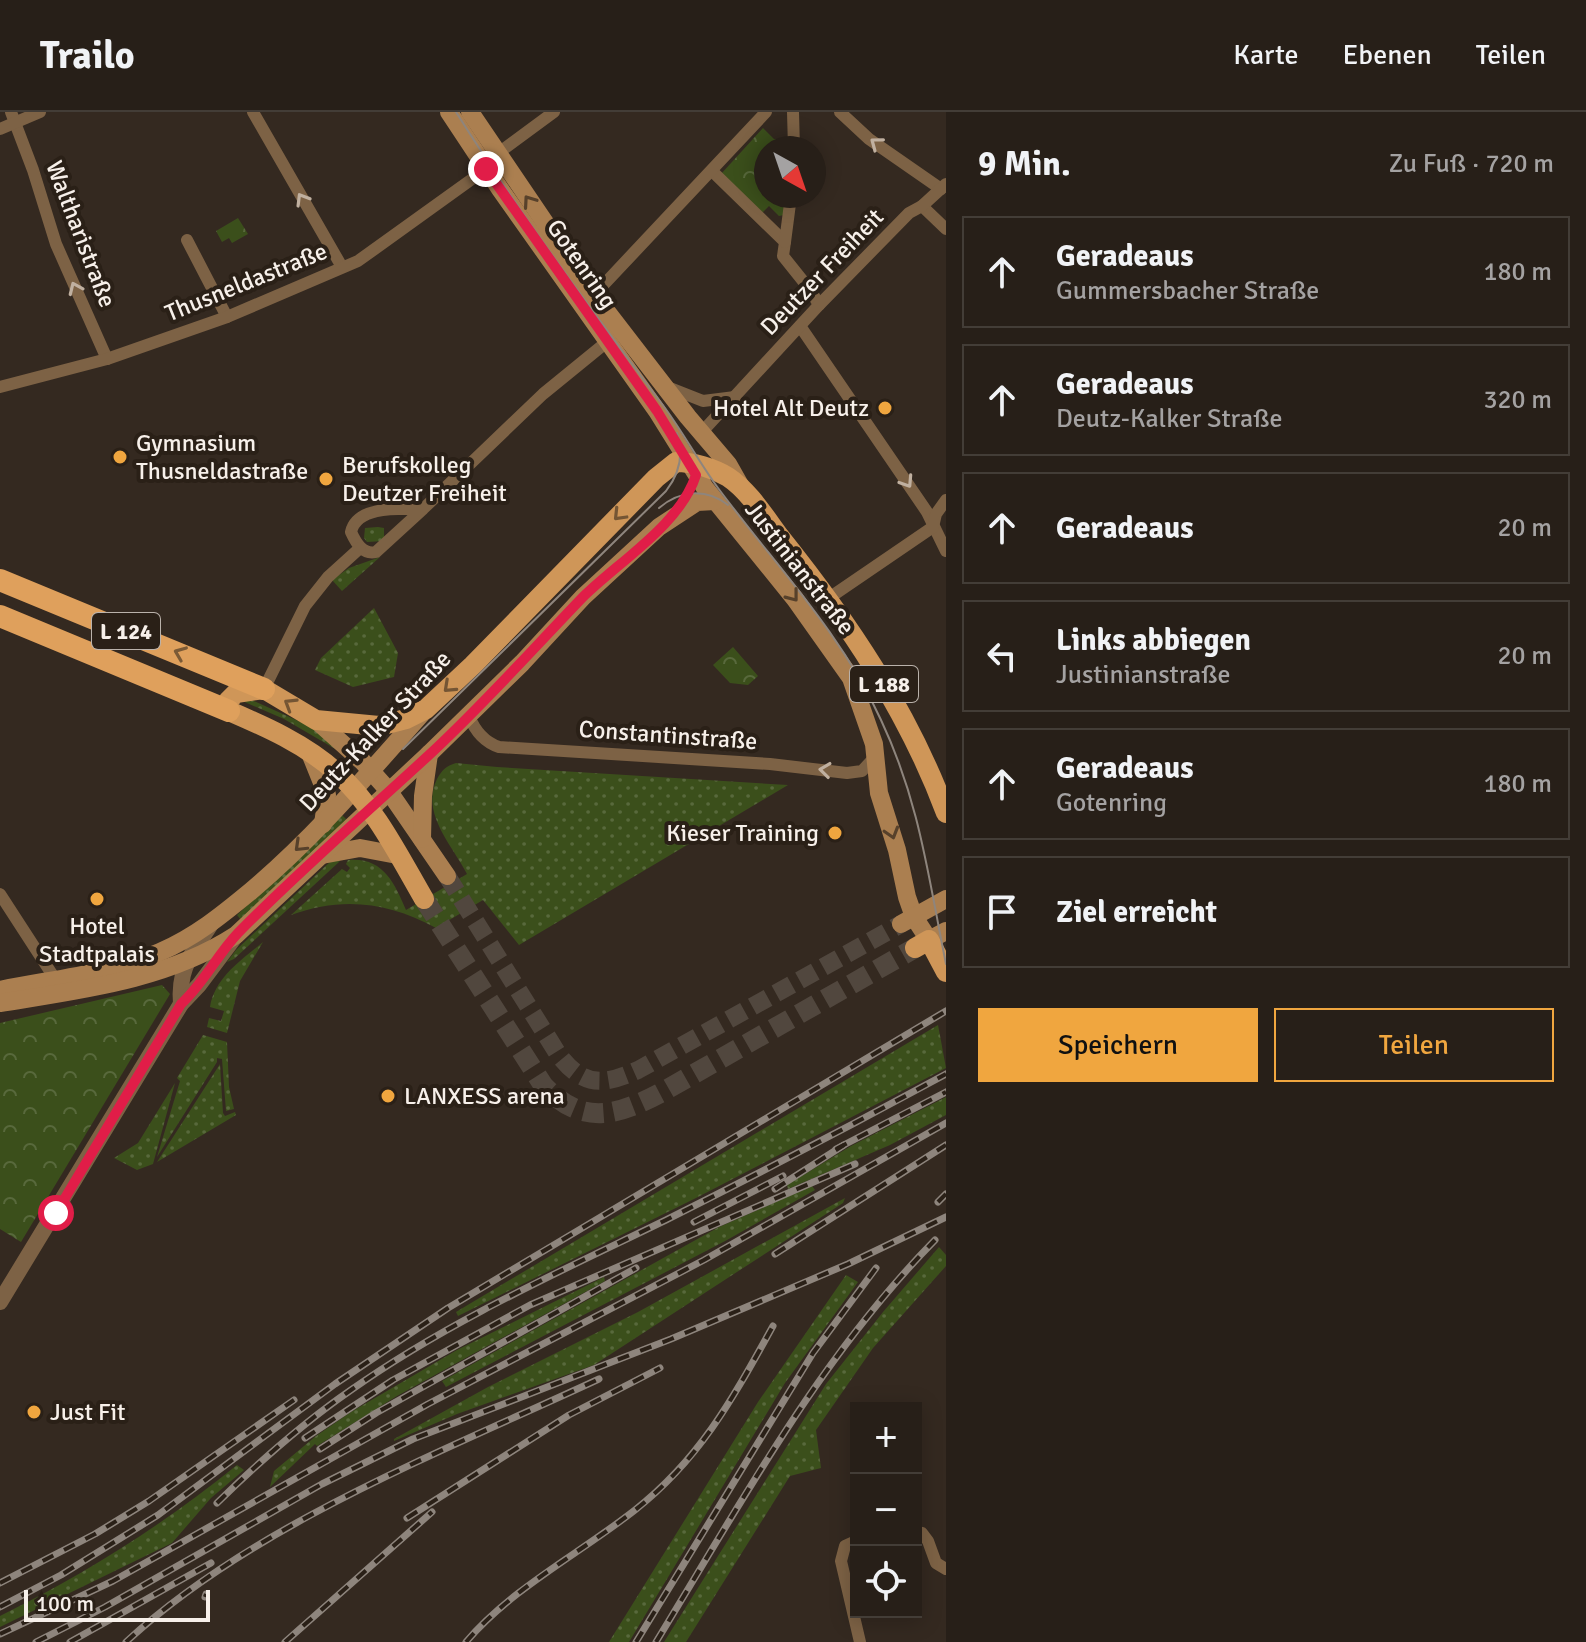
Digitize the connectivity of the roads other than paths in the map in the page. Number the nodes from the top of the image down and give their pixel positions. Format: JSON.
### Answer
{"nodes":[{"id":1,"x":40,"y":112,"type":"edge"},
{"id":2,"x":253,"y":112,"type":"edge"},
{"id":3,"x":449,"y":112,"type":"edge"},
{"id":4,"x":470,"y":112,"type":"edge"},
{"id":5,"x":554,"y":112,"type":"edge"},
{"id":6,"x":766,"y":112,"type":"edge"},
{"id":7,"x":793,"y":112,"type":"edge"},
{"id":8,"x":840,"y":112,"type":"edge"},
{"id":9,"x":13,"y":117,"type":"edge"},
{"id":10,"x":0,"y":129,"type":"edge"},
{"id":11,"x":794,"y":136,"type":"edge"},
{"id":12,"x":492,"y":161,"type":"junction"},
{"id":13,"x":712,"y":171,"type":"junction"},
{"id":14,"x":944,"y":186,"type":"edge"},
{"id":15,"x":922,"y":206,"type":"junction"},
{"id":16,"x":789,"y":208,"type":"edge"},
{"id":17,"x":946,"y":229,"type":"edge"},
{"id":18,"x":187,"y":240,"type":"dead end"},
{"id":19,"x":785,"y":242,"type":"junction"},
{"id":20,"x":342,"y":267,"type":"junction"},
{"id":21,"x":594,"y":295,"type":"junction"},
{"id":22,"x":819,"y":305,"type":"junction"},
{"id":23,"x":227,"y":317,"type":"junction"},
{"id":24,"x":800,"y":326,"type":"junction"},
{"id":25,"x":608,"y":341,"type":"junction"},
{"id":26,"x":107,"y":359,"type":"junction"},
{"id":27,"x":662,"y":384,"type":"junction"},
{"id":28,"x":0,"y":387,"type":"edge"},
{"id":29,"x":735,"y":397,"type":"junction"},
{"id":30,"x":701,"y":433,"type":"junction"},
{"id":31,"x":677,"y":444,"type":"joint"},
{"id":32,"x":694,"y":468,"type":"junction"},
{"id":33,"x":743,"y":490,"type":"junction"},
{"id":34,"x":946,"y":500,"type":"edge"},
{"id":35,"x":715,"y":501,"type":"junction"},
{"id":36,"x":423,"y":509,"type":"junction"},
{"id":37,"x":671,"y":517,"type":"junction"},
{"id":38,"x":933,"y":527,"type":"junction"},
{"id":39,"x":360,"y":548,"type":"junction"},
{"id":40,"x":946,"y":551,"type":"edge"},
{"id":41,"x":0,"y":580,"type":"edge"},
{"id":42,"x":829,"y":598,"type":"junction"},
{"id":43,"x":0,"y":616,"type":"edge"},
{"id":44,"x":264,"y":689,"type":"junction"},
{"id":45,"x":426,"y":709,"type":"junction"},
{"id":46,"x":229,"y":711,"type":"junction"},
{"id":47,"x":469,"y":716,"type":"junction"},
{"id":48,"x":316,"y":720,"type":"junction"},
{"id":49,"x":310,"y":753,"type":"junction"},
{"id":50,"x":429,"y":754,"type":"junction"},
{"id":51,"x":874,"y":758,"type":"junction"},
{"id":52,"x":372,"y":771,"type":"junction"},
{"id":53,"x":939,"y":772,"type":"edge"},
{"id":54,"x":388,"y":790,"type":"junction"},
{"id":55,"x":355,"y":791,"type":"junction"},
{"id":56,"x":368,"y":809,"type":"junction"},
{"id":57,"x":946,"y":813,"type":"edge"},
{"id":58,"x":323,"y":824,"type":"junction"},
{"id":59,"x":422,"y":839,"type":"junction"},
{"id":60,"x":397,"y":855,"type":"junction"},
{"id":61,"x":319,"y":856,"type":"junction"},
{"id":62,"x":447,"y":876,"type":"tunnel mouth"},
{"id":63,"x":0,"y":894,"type":"edge"},
{"id":64,"x":424,"y":899,"type":"tunnel mouth"},
{"id":65,"x":946,"y":899,"type":"edge"},
{"id":66,"x":908,"y":920,"type":"junction"},
{"id":67,"x":211,"y":924,"type":"junction"},
{"id":68,"x":236,"y":935,"type":"junction"},
{"id":69,"x":930,"y":939,"type":"edge"},
{"id":70,"x":189,"y":960,"type":"junction"},
{"id":71,"x":946,"y":972,"type":"edge"},
{"id":72,"x":60,"y":986,"type":"junction"},
{"id":73,"x":0,"y":990,"type":"edge"},
{"id":74,"x":0,"y":1003,"type":"edge"},
{"id":75,"x":181,"y":1004,"type":"junction"},
{"id":76,"x":0,"y":1302,"type":"edge"},
{"id":77,"x":922,"y":1533,"type":"edge"},
{"id":78,"x":850,"y":1544,"type":"edge"},
{"id":79,"x":946,"y":1569,"type":"edge"},
{"id":80,"x":860,"y":1642,"type":"edge"}],
"edges":[{"from":1,"to":9,"type":"street"},
{"from":20,"to":2,"type":"street","one_way":true},
{"from":3,"to":12,"type":"main road","name":"Gotenring","number":"L 188"},
{"from":4,"to":12,"type":"main road","name":"Gotenring","number":"L 188"},
{"from":5,"to":12,"type":"street","name":"Thusneldastraße"},
{"from":6,"to":13,"type":"street"},
{"from":7,"to":11,"type":"street"},
{"from":14,"to":8,"type":"street","one_way":true},
{"from":9,"to":10,"type":"street"},
{"from":26,"to":9,"type":"street","name":"Waltharistraße","one_way":true},
{"from":12,"to":20,"type":"street","name":"Thusneldastraße"},
{"from":21,"to":12,"type":"main road","name":"Gotenring","number":"L 188","one_way":true},
{"from":12,"to":25,"type":"main road","name":"Gotenring","number":"L 188"},
{"from":13,"to":19,"type":"street"},
{"from":13,"to":21,"type":"street"},
{"from":14,"to":15,"type":"street","name":"Deutzer Freiheit"},
{"from":15,"to":17,"type":"street"},
{"from":15,"to":22,"type":"street","name":"Deutzer Freiheit"},
{"from":16,"to":19,"type":"street"},
{"from":18,"to":23,"type":"street"},
{"from":19,"to":22,"type":"street"},
{"from":20,"to":23,"type":"street","name":"Thusneldastraße"},
{"from":21,"to":27,"type":"main road","name":"Gotenring","number":"L 188"},
{"from":22,"to":24,"type":"street","name":"Deutzer Freiheit"},
{"from":23,"to":26,"type":"street","name":"Thusneldastraße"},
{"from":24,"to":29,"type":"street","name":"Deutzer Freiheit"},
{"from":24,"to":38,"type":"street","one_way":true},
{"from":25,"to":31,"type":"main road","name":"Gotenring","number":"L 188"},
{"from":25,"to":36,"type":"street"},
{"from":26,"to":28,"type":"street","name":"Thusneldastraße"},
{"from":27,"to":29,"type":"street"},
{"from":27,"to":30,"type":"main road","name":"Gotenring","number":"L 188"},
{"from":29,"to":30,"type":"street","name":"Deutzer Freiheit"},
{"from":30,"to":32,"type":"main road"},
{"from":30,"to":33,"type":"main road","name":"Justinianstraße","number":"L 188"},
{"from":31,"to":32,"type":"main road","name":"Justinianstraße","number":"L 188"},
{"from":32,"to":33,"type":"main road"},
{"from":32,"to":35,"type":"main road","name":"Justinianstraße","number":"L 188"},
{"from":32,"to":37,"type":"main road"},
{"from":32,"to":45,"type":"main road","name":"Deutz-Kalker Straße","one_way":true},
{"from":33,"to":42,"type":"main road","name":"Justinianstraße","number":"L 188"},
{"from":34,"to":38,"type":"street"},
{"from":35,"to":37,"type":"main road","name":"Deutz-Kalker Straße"},
{"from":35,"to":51,"type":"main road","name":"Justinianstraße","number":"L 188","one_way":true},
{"from":36,"to":39,"type":"street"},
{"from":36,"to":39,"type":"street"},
{"from":37,"to":47,"type":"main road","name":"Deutz-Kalker Straße"},
{"from":38,"to":40,"type":"street"},
{"from":38,"to":42,"type":"street"},
{"from":39,"to":44,"type":"street"},
{"from":44,"to":41,"type":"highway","number":"L 124","one_way":true},
{"from":42,"to":53,"type":"main road","name":"Justinianstraße","number":"L 188"},
{"from":43,"to":46,"type":"highway","number":"L 124"},
{"from":44,"to":46,"type":"main road"},
{"from":48,"to":44,"type":"main road","number":"L 124","one_way":true},
{"from":45,"to":48,"type":"main road"},
{"from":45,"to":52,"type":"main road","name":"Deutz-Kalker Straße"},
{"from":46,"to":49,"type":"main road","number":"L 124"},
{"from":47,"to":50,"type":"main road","name":"Deutz-Kalker Straße"},
{"from":51,"to":47,"type":"street","name":"Constantinstraße","one_way":true},
{"from":48,"to":52,"type":"main road","number":"L 124"},
{"from":49,"to":55,"type":"main road","number":"L 124"},
{"from":49,"to":58,"type":"main road"},
{"from":50,"to":54,"type":"main road","name":"Deutz-Kalker Straße"},
{"from":50,"to":59,"type":"main road"},
{"from":51,"to":66,"type":"main road","name":"Justinianstraße","number":"L 188","one_way":true},
{"from":52,"to":54,"type":"main road"},
{"from":52,"to":55,"type":"main road","name":"Deutz-Kalker Straße"},
{"from":53,"to":57,"type":"main road","name":"Justinianstraße","number":"L 188"},
{"from":54,"to":56,"type":"main road","name":"Deutz-Kalker Straße"},
{"from":54,"to":59,"type":"main road"},
{"from":55,"to":56,"type":"main road"},
{"from":55,"to":58,"type":"main road","name":"Deutz-Kalker Straße"},
{"from":56,"to":60,"type":"main road"},
{"from":56,"to":61,"type":"main road","name":"Deutz-Kalker Straße"},
{"from":58,"to":67,"type":"main road","name":"Deutz-Kalker Straße","one_way":true},
{"from":59,"to":62,"type":"main road"},
{"from":60,"to":61,"type":"main road"},
{"from":60,"to":64,"type":"main road"},
{"from":61,"to":68,"type":"main road","name":"Deutz-Kalker Straße"},
{"from":63,"to":72,"type":"street"},
{"from":65,"to":66,"type":"main road"},
{"from":66,"to":69,"type":"main road","number":"L 188"},
{"from":67,"to":70,"type":"street"},
{"from":67,"to":72,"type":"main road","name":"Deutz-Kalker Straße"},
{"from":68,"to":70,"type":"main road","name":"Deutz-Kalker Straße"},
{"from":68,"to":75,"type":"street"},
{"from":69,"to":71,"type":"main road","number":"L 188"},
{"from":70,"to":72,"type":"main road","name":"Deutz-Kalker Straße"},
{"from":70,"to":75,"type":"street"},
{"from":72,"to":73,"type":"main road","name":"Deutz-Kalker Straße"},
{"from":72,"to":74,"type":"main road","name":"Deutz-Kalker Straße"},
{"from":75,"to":76,"type":"street"},
{"from":77,"to":79,"type":"street"},
{"from":78,"to":80,"type":"street"}]}
